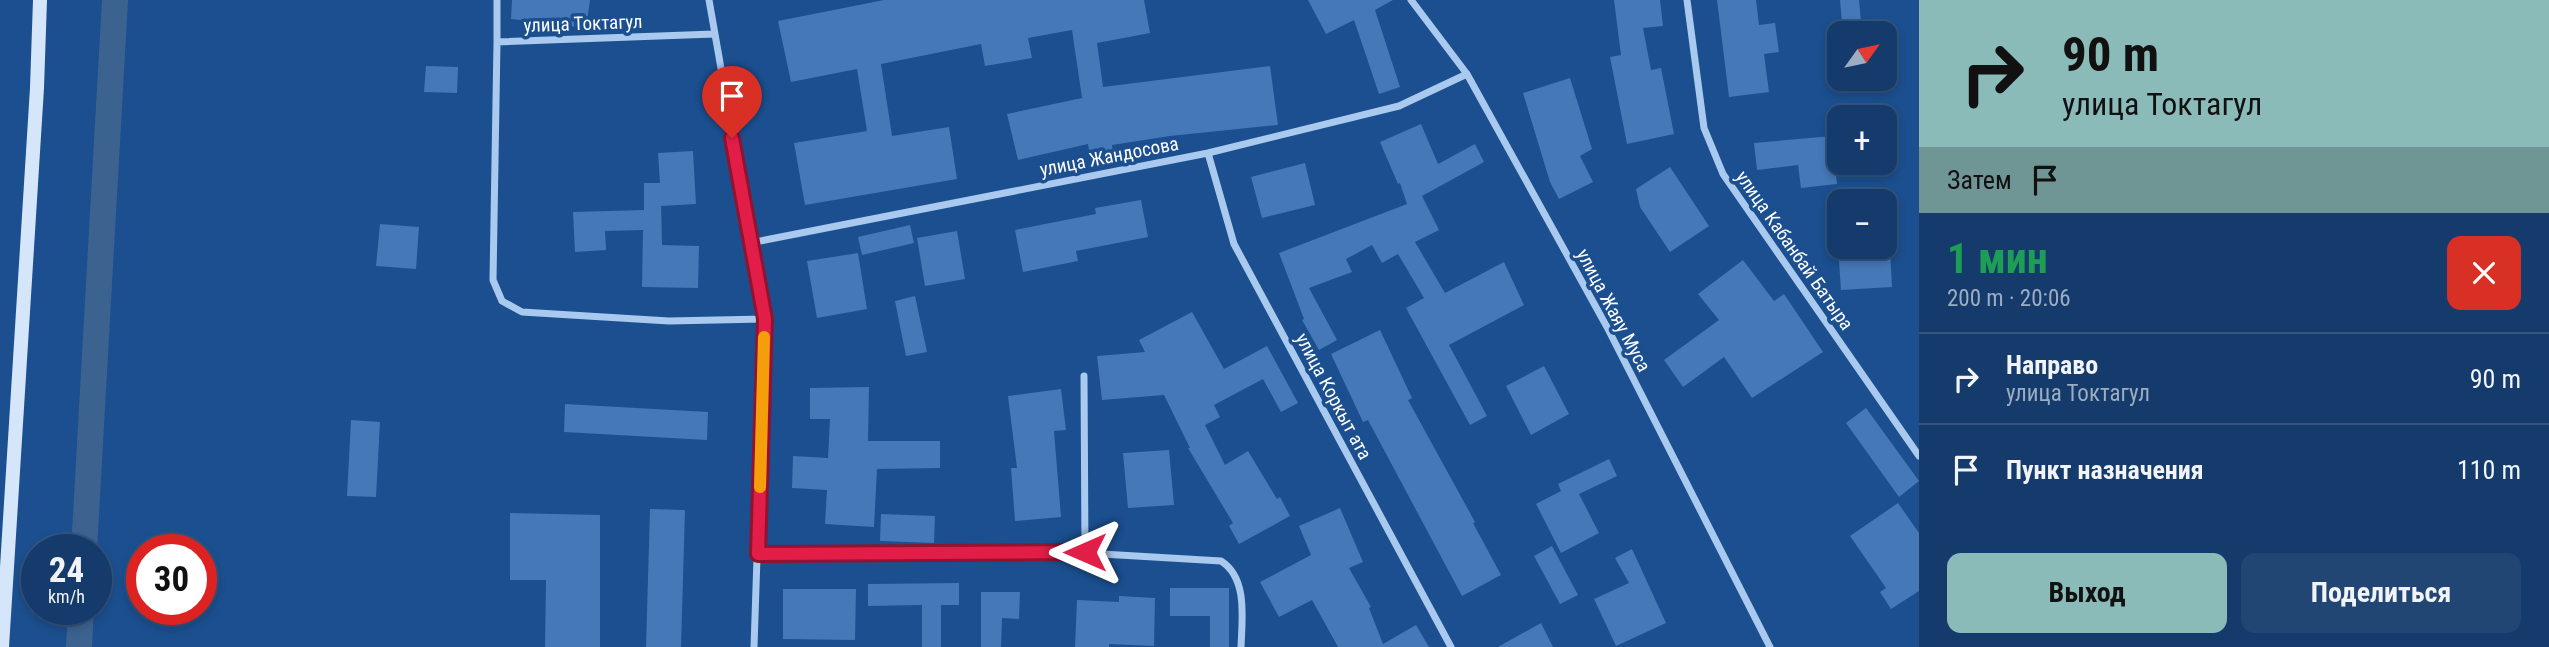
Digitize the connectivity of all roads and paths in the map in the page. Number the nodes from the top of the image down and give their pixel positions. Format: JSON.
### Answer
{"nodes":[{"id":1,"x":40,"y":0,"type":"edge"},
{"id":2,"x":497,"y":0,"type":"edge"},
{"id":3,"x":709,"y":0,"type":"edge"},
{"id":4,"x":1411,"y":0,"type":"edge"},
{"id":5,"x":1687,"y":0,"type":"edge"},
{"id":6,"x":714,"y":34,"type":"junction"},
{"id":7,"x":497,"y":42,"type":"junction"},
{"id":8,"x":1467,"y":74,"type":"junction"},
{"id":9,"x":1208,"y":153,"type":"junction"},
{"id":10,"x":750,"y":243,"type":"junction"},
{"id":11,"x":765,"y":319,"type":"junction"},
{"id":12,"x":1084,"y":376,"type":"dead end"},
{"id":13,"x":1919,"y":456,"type":"edge"},
{"id":14,"x":1085,"y":552,"type":"junction"},
{"id":15,"x":758,"y":554,"type":"junction"},
{"id":16,"x":2,"y":647,"type":"edge"},
{"id":17,"x":754,"y":647,"type":"edge"},
{"id":18,"x":1241,"y":647,"type":"edge"},
{"id":19,"x":1451,"y":647,"type":"edge"},
{"id":20,"x":1770,"y":647,"type":"edge"}],
"edges":[{"from":1,"to":16,"type":"main road"},
{"from":2,"to":7,"type":"street","name":"улица Токтагул"},
{"from":3,"to":6,"type":"street"},
{"from":4,"to":8,"type":"street","name":"улица Жаяу Муса"},
{"from":5,"to":13,"type":"street","name":"улица Кабанбай Батыра"},
{"from":6,"to":7,"type":"street","name":"улица Токтагул"},
{"from":6,"to":10,"type":"street"},
{"from":7,"to":11,"type":"street"},
{"from":8,"to":9,"type":"street","name":"улица Жандосова"},
{"from":8,"to":20,"type":"street","name":"улица Жаяу Муса"},
{"from":9,"to":10,"type":"street","name":"улица Жандосова"},
{"from":9,"to":19,"type":"street","name":"улица Коркыт ата"},
{"from":10,"to":11,"type":"street"},
{"from":11,"to":15,"type":"street"},
{"from":12,"to":14,"type":"street"},
{"from":14,"to":15,"type":"street"},
{"from":14,"to":18,"type":"street"},
{"from":15,"to":17,"type":"street"}]}
